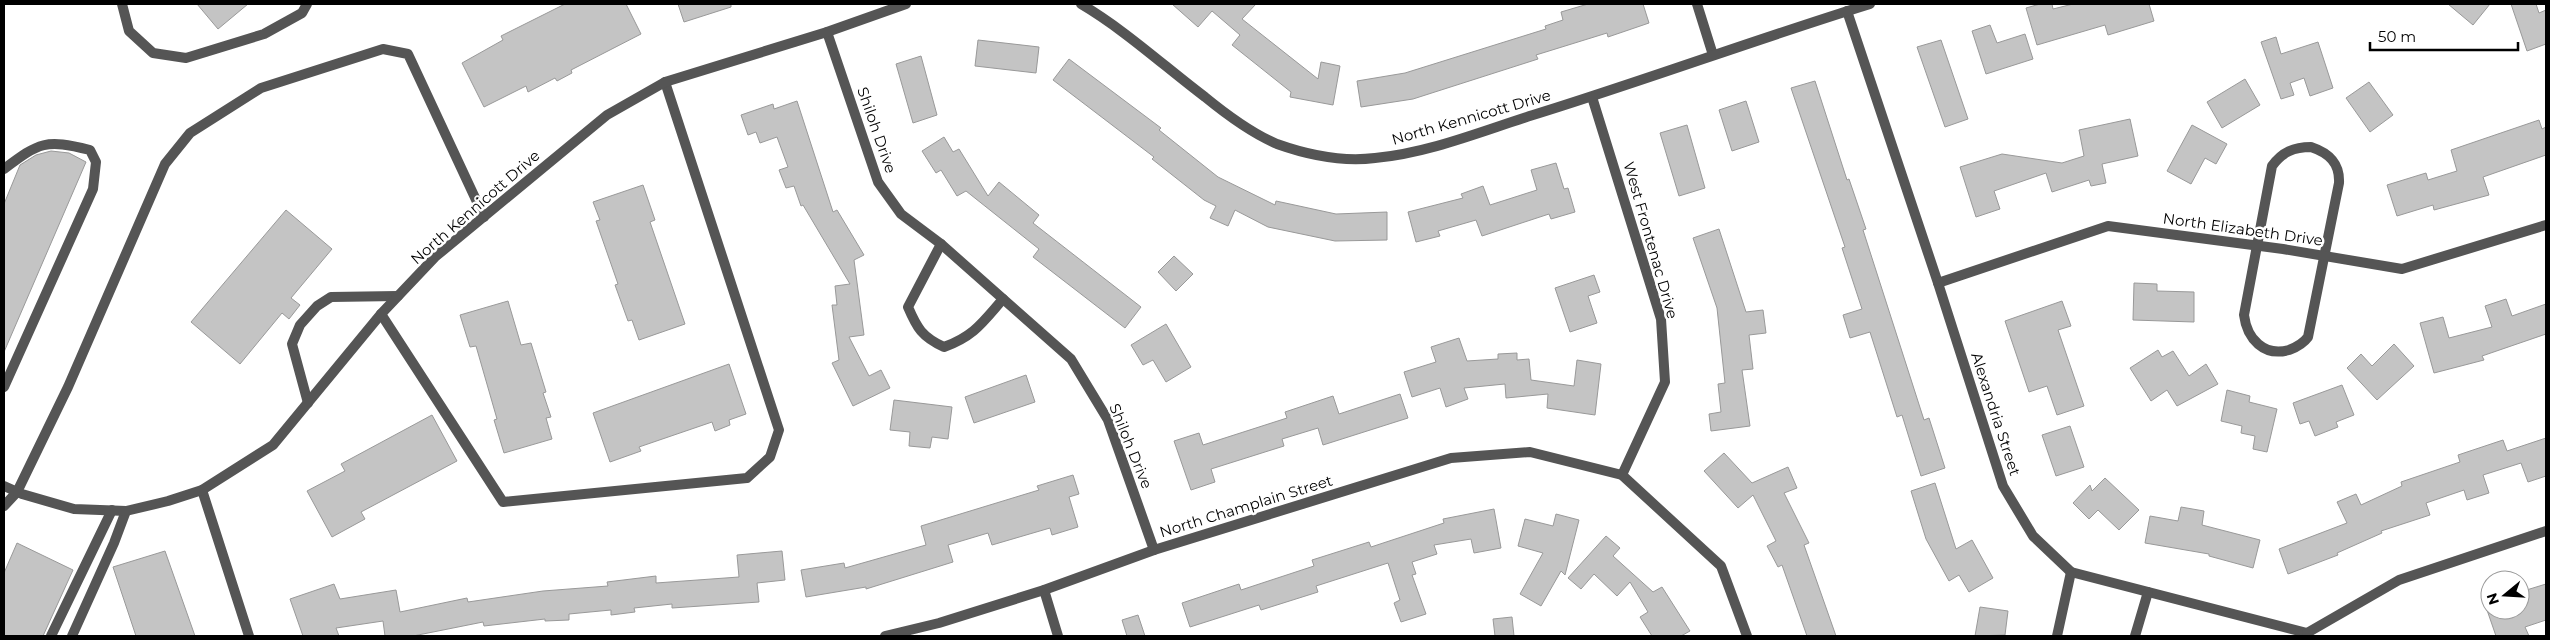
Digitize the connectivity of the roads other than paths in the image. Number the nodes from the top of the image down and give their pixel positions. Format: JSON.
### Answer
{"nodes":[{"id":1,"x":122,"y":4,"type":"edge"},
{"id":2,"x":307,"y":4,"type":"edge"},
{"id":3,"x":906,"y":4,"type":"edge"},
{"id":4,"x":1080,"y":4,"type":"edge"},
{"id":5,"x":1697,"y":4,"type":"edge"},
{"id":6,"x":1870,"y":4,"type":"edge"},
{"id":7,"x":1847,"y":11,"type":"junction"},
{"id":8,"x":827,"y":32,"type":"junction"},
{"id":9,"x":1713,"y":55,"type":"junction"},
{"id":10,"x":665,"y":82,"type":"junction"},
{"id":11,"x":1592,"y":97,"type":"junction"},
{"id":12,"x":4,"y":169,"type":"edge"},
{"id":13,"x":484,"y":217,"type":"junction"},
{"id":14,"x":2546,"y":225,"type":"edge"},
{"id":15,"x":941,"y":244,"type":"junction"},
{"id":16,"x":2256,"y":245,"type":"junction"},
{"id":17,"x":2324,"y":256,"type":"junction"},
{"id":18,"x":1938,"y":283,"type":"junction"},
{"id":19,"x":398,"y":296,"type":"junction"},
{"id":20,"x":1003,"y":299,"type":"junction"},
{"id":21,"x":381,"y":314,"type":"junction"},
{"id":22,"x":4,"y":388,"type":"edge"},
{"id":23,"x":308,"y":403,"type":"junction"},
{"id":24,"x":1622,"y":475,"type":"junction"},
{"id":25,"x":4,"y":486,"type":"edge"},
{"id":26,"x":202,"y":490,"type":"junction"},
{"id":27,"x":17,"y":492,"type":"junction"},
{"id":28,"x":4,"y":506,"type":"edge"},
{"id":29,"x":112,"y":510,"type":"junction"},
{"id":30,"x":126,"y":511,"type":"junction"},
{"id":31,"x":2546,"y":531,"type":"edge"},
{"id":32,"x":1154,"y":550,"type":"junction"},
{"id":33,"x":2071,"y":572,"type":"junction"},
{"id":34,"x":1044,"y":590,"type":"junction"},
{"id":35,"x":2148,"y":592,"type":"junction"},
{"id":36,"x":2307,"y":634,"type":"edge"},
{"id":37,"x":52,"y":636,"type":"edge"},
{"id":38,"x":72,"y":636,"type":"edge"},
{"id":39,"x":249,"y":636,"type":"edge"},
{"id":40,"x":885,"y":636,"type":"edge"},
{"id":41,"x":1058,"y":636,"type":"edge"},
{"id":42,"x":1747,"y":636,"type":"edge"},
{"id":43,"x":2057,"y":636,"type":"edge"},
{"id":44,"x":2135,"y":636,"type":"edge"}],
"edges":[{"from":1,"to":2,"type":"street"},
{"from":3,"to":8,"type":"street","name":"North Kennicott Drive"},
{"from":4,"to":11,"type":"street","name":"North Kennicott Drive"},
{"from":5,"to":9,"type":"street"},
{"from":6,"to":7,"type":"street","name":"North Kennicott Drive"},
{"from":7,"to":9,"type":"street","name":"North Kennicott Drive"},
{"from":7,"to":18,"type":"street","name":"Alexandria Street"},
{"from":8,"to":10,"type":"street","name":"North Kennicott Drive"},
{"from":8,"to":15,"type":"street","name":"Shiloh Drive"},
{"from":9,"to":11,"type":"street","name":"North Kennicott Drive"},
{"from":10,"to":13,"type":"street","name":"North Kennicott Drive"},
{"from":10,"to":21,"type":"street"},
{"from":11,"to":24,"type":"street","name":"West Frontenac Drive"},
{"from":12,"to":22,"type":"street"},
{"from":13,"to":19,"type":"street","name":"North Kennicott Drive"},
{"from":13,"to":27,"type":"street"},
{"from":14,"to":17,"type":"street","name":"North Elizabeth Drive"},
{"from":15,"to":20,"type":"street","name":"Shiloh Drive"},
{"from":15,"to":20,"type":"street"},
{"from":16,"to":17,"type":"street","name":"North Elizabeth Drive"},
{"from":16,"to":17,"type":"street"},
{"from":16,"to":17,"type":"street"},
{"from":16,"to":18,"type":"street","name":"North Elizabeth Drive"},
{"from":18,"to":33,"type":"street","name":"Alexandria Street"},
{"from":19,"to":21,"type":"street","name":"North Kennicott Drive"},
{"from":19,"to":23,"type":"street"},
{"from":20,"to":32,"type":"street","name":"Shiloh Drive"},
{"from":21,"to":23,"type":"street","name":"North Kennicott Drive"},
{"from":23,"to":26,"type":"street","name":"North Kennicott Drive"},
{"from":24,"to":32,"type":"street","name":"North Champlain Street"},
{"from":24,"to":42,"type":"street"},
{"from":25,"to":27,"type":"street","name":"North Kennicott Drive"},
{"from":26,"to":30,"type":"street","name":"North Kennicott Drive"},
{"from":26,"to":39,"type":"street"},
{"from":27,"to":28,"type":"street"},
{"from":27,"to":29,"type":"street","name":"North Kennicott Drive"},
{"from":29,"to":30,"type":"street","name":"North Kennicott Drive"},
{"from":29,"to":37,"type":"street"},
{"from":30,"to":38,"type":"street"},
{"from":31,"to":36,"type":"street"},
{"from":32,"to":34,"type":"street","name":"North Champlain Street"},
{"from":33,"to":35,"type":"street","name":"Alexandria Street"},
{"from":33,"to":43,"type":"street"},
{"from":34,"to":40,"type":"street","name":"North Champlain Street"},
{"from":34,"to":41,"type":"street"},
{"from":35,"to":36,"type":"street","name":"Alexandria Street"},
{"from":35,"to":44,"type":"street"}]}
